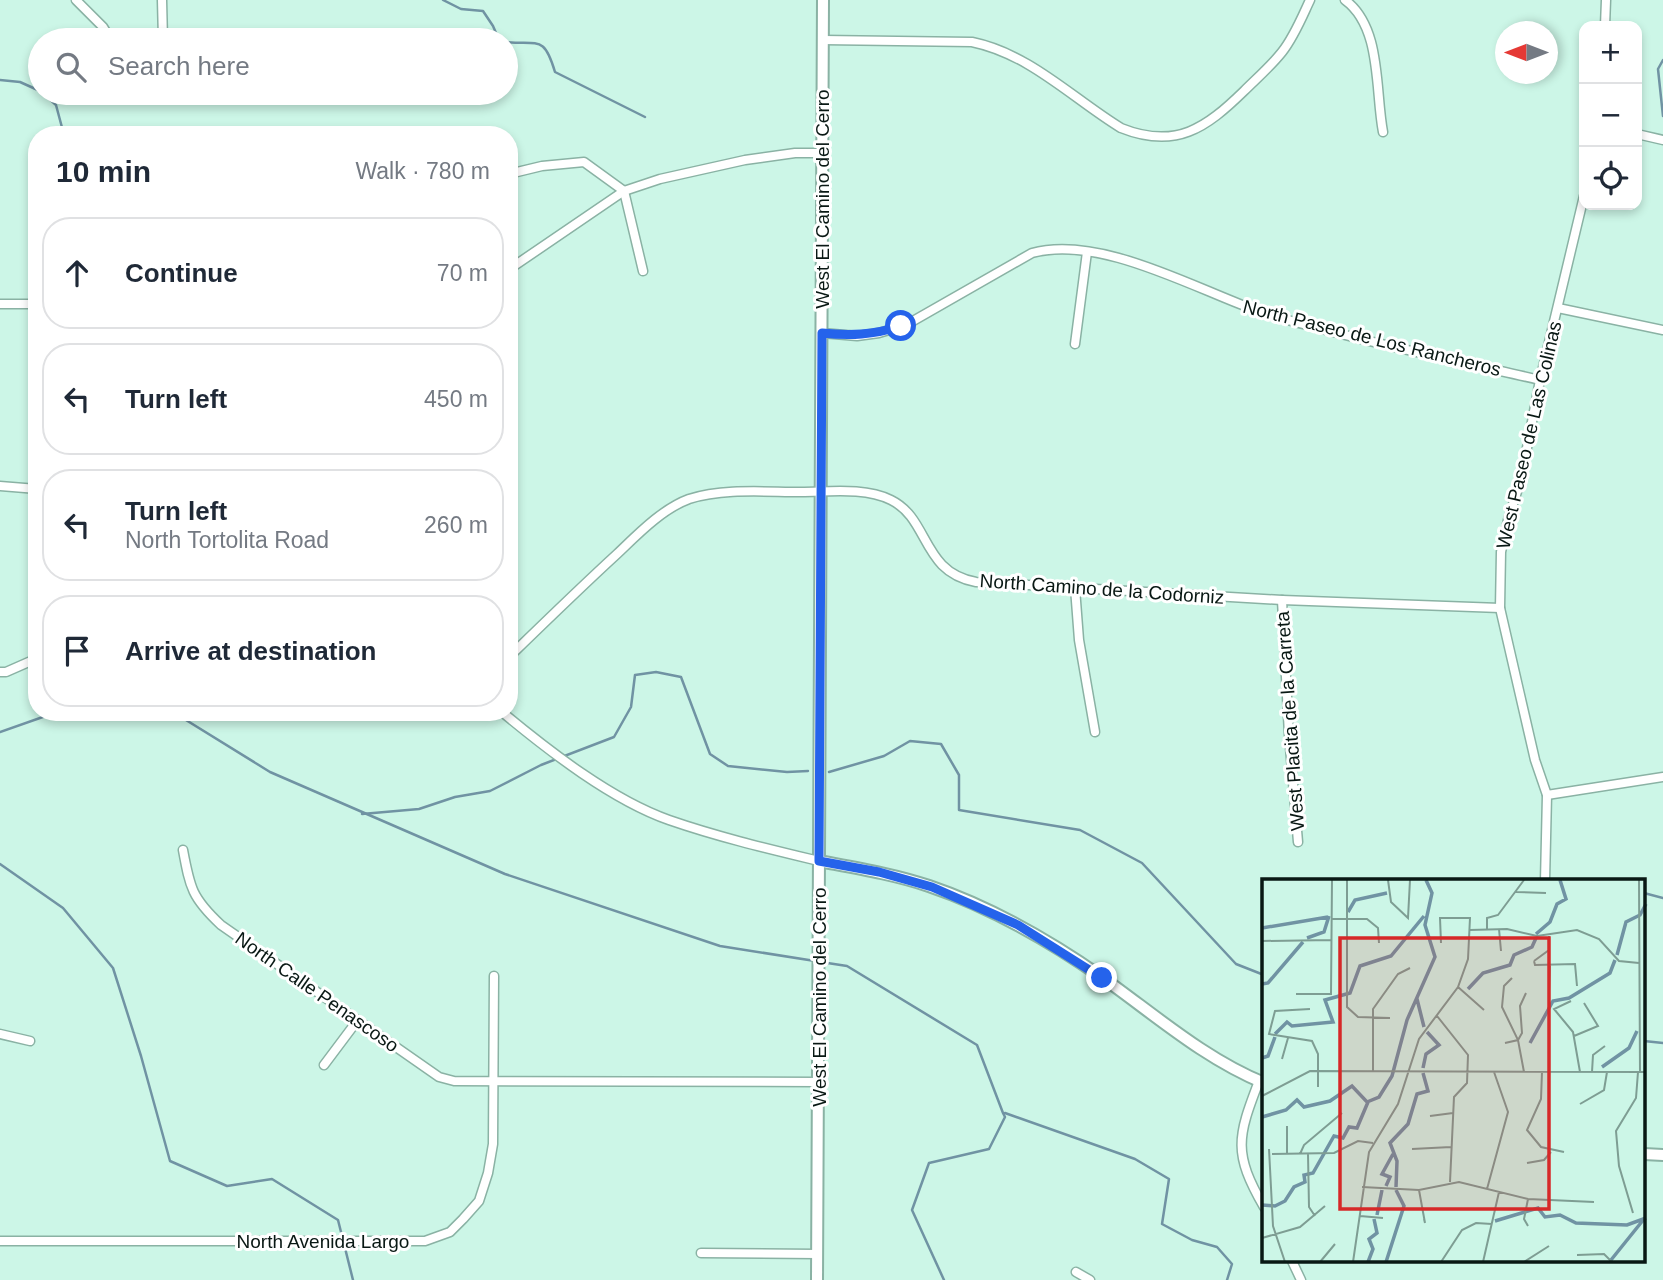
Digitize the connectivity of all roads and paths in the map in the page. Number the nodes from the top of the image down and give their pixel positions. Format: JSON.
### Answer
{"nodes":[{"id":1,"x":76,"y":0,"type":"edge"},
{"id":2,"x":162,"y":0,"type":"edge"},
{"id":3,"x":823,"y":0,"type":"edge"},
{"id":4,"x":1310,"y":0,"type":"edge"},
{"id":5,"x":1345,"y":0,"type":"edge"},
{"id":6,"x":1606,"y":0,"type":"edge"},
{"id":7,"x":1605,"y":21,"type":"edge"},
{"id":8,"x":104,"y":28,"type":"edge"},
{"id":9,"x":163,"y":28,"type":"edge"},
{"id":10,"x":823,"y":40,"type":"junction"},
{"id":11,"x":1383,"y":132,"type":"dead end"},
{"id":12,"x":1642,"y":135,"type":"edge"},
{"id":13,"x":1663,"y":140,"type":"edge"},
{"id":14,"x":823,"y":153,"type":"junction"},
{"id":15,"x":518,"y":172,"type":"edge"},
{"id":16,"x":624,"y":191,"type":"junction"},
{"id":17,"x":1581,"y":210,"type":"edge"},
{"id":18,"x":1087,"y":251,"type":"junction"},
{"id":19,"x":518,"y":263,"type":"edge"},
{"id":20,"x":643,"y":271,"type":"dead end"},
{"id":21,"x":0,"y":304,"type":"edge"},
{"id":22,"x":28,"y":304,"type":"edge"},
{"id":23,"x":1558,"y":308,"type":"junction"},
{"id":24,"x":1663,"y":330,"type":"edge"},
{"id":25,"x":822,"y":333,"type":"junction"},
{"id":26,"x":1075,"y":344,"type":"dead end"},
{"id":27,"x":1540,"y":380,"type":"junction"},
{"id":28,"x":0,"y":486,"type":"edge"},
{"id":29,"x":28,"y":488,"type":"edge"},
{"id":30,"x":821,"y":492,"type":"junction"},
{"id":31,"x":1075,"y":588,"type":"junction"},
{"id":32,"x":1282,"y":600,"type":"junction"},
{"id":33,"x":1500,"y":608,"type":"junction"},
{"id":34,"x":518,"y":648,"type":"edge"},
{"id":35,"x":28,"y":661,"type":"edge"},
{"id":36,"x":0,"y":672,"type":"edge"},
{"id":37,"x":513,"y":721,"type":"edge"},
{"id":38,"x":1094,"y":732,"type":"dead end"},
{"id":39,"x":1663,"y":777,"type":"edge"},
{"id":40,"x":1547,"y":795,"type":"junction"},
{"id":41,"x":1298,"y":842,"type":"dead end"},
{"id":42,"x":183,"y":850,"type":"dead end"},
{"id":43,"x":819,"y":861,"type":"junction"},
{"id":44,"x":1545,"y":879,"type":"edge"},
{"id":45,"x":494,"y":976,"type":"dead end"},
{"id":46,"x":357,"y":1021,"type":"junction"},
{"id":47,"x":0,"y":1034,"type":"edge"},
{"id":48,"x":30,"y":1041,"type":"dead end"},
{"id":49,"x":324,"y":1065,"type":"dead end"},
{"id":50,"x":494,"y":1080,"type":"junction"},
{"id":51,"x":818,"y":1082,"type":"junction"},
{"id":52,"x":1262,"y":1082,"type":"edge"},
{"id":53,"x":1262,"y":1204,"type":"edge"},
{"id":54,"x":0,"y":1241,"type":"edge"},
{"id":55,"x":701,"y":1253,"type":"dead end"},
{"id":56,"x":818,"y":1254,"type":"junction"},
{"id":57,"x":1292,"y":1262,"type":"edge"},
{"id":58,"x":1076,"y":1272,"type":"dead end"},
{"id":59,"x":817,"y":1280,"type":"edge"},
{"id":60,"x":1090,"y":1280,"type":"edge"},
{"id":61,"x":1301,"y":1280,"type":"edge"}],
"edges":[{"from":1,"to":8,"type":"street"},
{"from":2,"to":9,"type":"street"},
{"from":3,"to":10,"type":"street","name":"West El Camino del Cerro"},
{"from":4,"to":10,"type":"street"},
{"from":5,"to":11,"type":"street"},
{"from":6,"to":7,"type":"street"},
{"from":10,"to":14,"type":"street","name":"West El Camino del Cerro"},
{"from":12,"to":13,"type":"street"},
{"from":14,"to":16,"type":"street"},
{"from":14,"to":25,"type":"street","name":"West El Camino del Cerro"},
{"from":15,"to":16,"type":"street"},
{"from":16,"to":19,"type":"street"},
{"from":16,"to":20,"type":"street"},
{"from":17,"to":23,"type":"street","name":"West Paseo de Las Colinas"},
{"from":18,"to":25,"type":"street","name":"North Paseo de Los Rancheros"},
{"from":18,"to":26,"type":"street"},
{"from":18,"to":27,"type":"street","name":"North Paseo de Los Rancheros"},
{"from":21,"to":22,"type":"street"},
{"from":23,"to":24,"type":"street"},
{"from":23,"to":27,"type":"street","name":"West Paseo de Las Colinas"},
{"from":25,"to":30,"type":"street","name":"West El Camino del Cerro"},
{"from":27,"to":33,"type":"street","name":"West Paseo de Las Colinas"},
{"from":28,"to":29,"type":"street"},
{"from":30,"to":31,"type":"street","name":"North Camino de la Codorniz"},
{"from":30,"to":34,"type":"street","name":"North Camino de la Codorniz"},
{"from":30,"to":43,"type":"street","name":"West El Camino del Cerro"},
{"from":31,"to":32,"type":"street","name":"North Camino de la Codorniz"},
{"from":31,"to":38,"type":"street"},
{"from":32,"to":33,"type":"street","name":"North Camino de la Codorniz"},
{"from":32,"to":41,"type":"street","name":"West Placita de la Carreta"},
{"from":33,"to":40,"type":"street","name":"West Paseo de Las Colinas"},
{"from":35,"to":36,"type":"street"},
{"from":37,"to":43,"type":"street"},
{"from":39,"to":40,"type":"street"},
{"from":40,"to":44,"type":"street","name":"West Paseo de Las Colinas"},
{"from":42,"to":46,"type":"street","name":"North Calle Penascoso"},
{"from":43,"to":51,"type":"street","name":"West El Camino del Cerro"},
{"from":43,"to":52,"type":"street"},
{"from":45,"to":50,"type":"street","name":"North Avenida Largo"},
{"from":46,"to":49,"type":"street"},
{"from":46,"to":50,"type":"street","name":"North Calle Penascoso"},
{"from":47,"to":48,"type":"street"},
{"from":50,"to":51,"type":"street"},
{"from":50,"to":54,"type":"street","name":"North Avenida Largo"},
{"from":51,"to":56,"type":"street","name":"West El Camino del Cerro"},
{"from":52,"to":53,"type":"street"},
{"from":55,"to":56,"type":"street"},
{"from":56,"to":59,"type":"street","name":"West El Camino del Cerro"},
{"from":57,"to":61,"type":"street"},
{"from":58,"to":60,"type":"street"}]}
